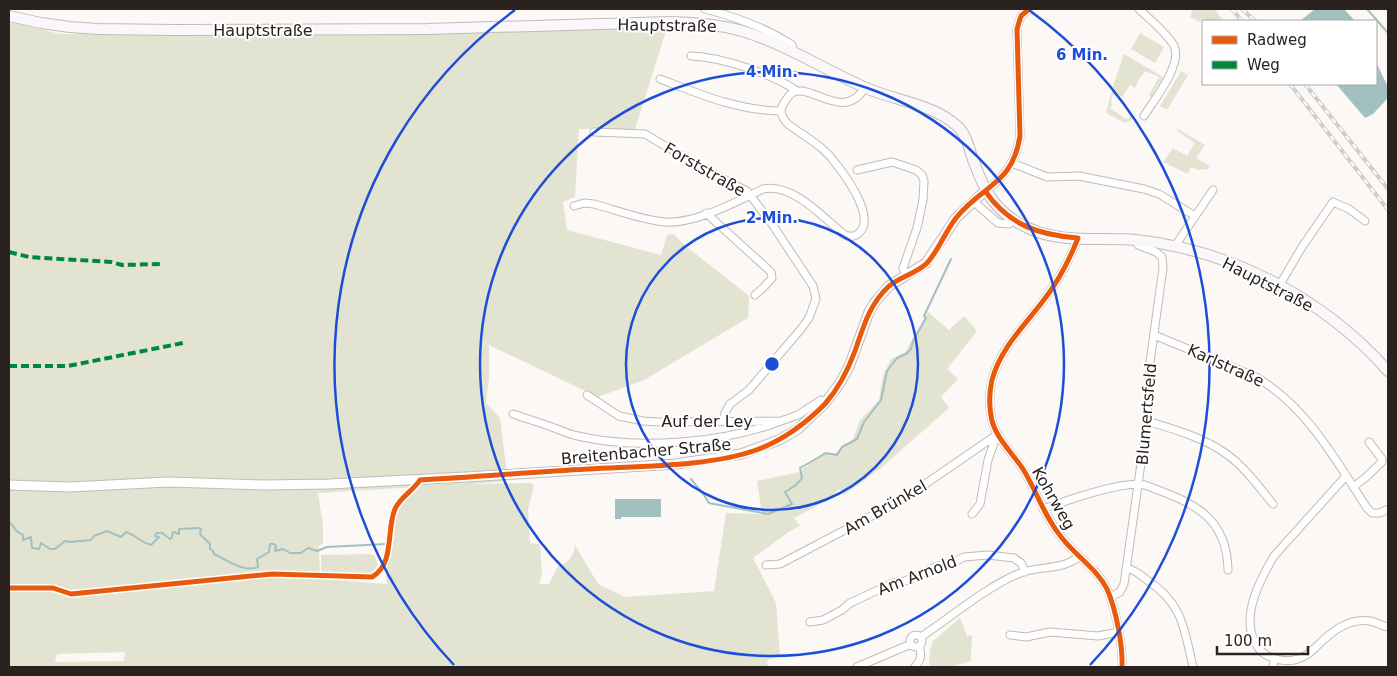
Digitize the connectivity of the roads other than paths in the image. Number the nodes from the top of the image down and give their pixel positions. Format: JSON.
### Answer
{"nodes":[{"id":1,"x":705,"y":9,"type":"edge"},
{"id":2,"x":1029,"y":9,"type":"edge"},
{"id":3,"x":1139,"y":9,"type":"edge"},
{"id":4,"x":9,"y":16,"type":"edge"},
{"id":5,"x":794,"y":53,"type":"junction"},
{"id":6,"x":691,"y":56,"type":"dead end"},
{"id":7,"x":660,"y":79,"type":"dead end"},
{"id":8,"x":865,"y":87,"type":"junction"},
{"id":9,"x":797,"y":91,"type":"junction"},
{"id":10,"x":781,"y":111,"type":"junction"},
{"id":11,"x":1144,"y":116,"type":"dead end"},
{"id":12,"x":594,"y":132,"type":"dead end"},
{"id":13,"x":1012,"y":163,"type":"junction"},
{"id":14,"x":857,"y":170,"type":"dead end"},
{"id":15,"x":1213,"y":190,"type":"dead end"},
{"id":16,"x":985,"y":191,"type":"junction"},
{"id":17,"x":750,"y":195,"type":"junction"},
{"id":18,"x":973,"y":201,"type":"junction"},
{"id":19,"x":574,"y":206,"type":"dead end"},
{"id":20,"x":706,"y":214,"type":"junction"},
{"id":21,"x":1195,"y":216,"type":"junction"},
{"id":22,"x":1014,"y":220,"type":"junction"},
{"id":23,"x":1365,"y":221,"type":"dead end"},
{"id":24,"x":1078,"y":238,"type":"junction"},
{"id":25,"x":1135,"y":240,"type":"junction"},
{"id":26,"x":1175,"y":246,"type":"junction"},
{"id":27,"x":906,"y":276,"type":"junction"},
{"id":28,"x":1279,"y":286,"type":"junction"},
{"id":29,"x":755,"y":295,"type":"dead end"},
{"id":30,"x":1154,"y":335,"type":"junction"},
{"id":31,"x":1388,"y":371,"type":"edge"},
{"id":32,"x":588,"y":395,"type":"dead end"},
{"id":33,"x":826,"y":402,"type":"junction"},
{"id":34,"x":513,"y":414,"type":"dead end"},
{"id":35,"x":724,"y":420,"type":"junction"},
{"id":36,"x":1147,"y":420,"type":"junction"},
{"id":37,"x":781,"y":421,"type":"junction"},
{"id":38,"x":998,"y":434,"type":"junction"},
{"id":39,"x":1369,"y":442,"type":"dead end"},
{"id":40,"x":1346,"y":476,"type":"junction"},
{"id":41,"x":1139,"y":483,"type":"junction"},
{"id":42,"x":9,"y":485,"type":"edge"},
{"id":43,"x":1353,"y":487,"type":"junction"},
{"id":44,"x":1273,"y":504,"type":"dead end"},
{"id":45,"x":1043,"y":509,"type":"junction"},
{"id":46,"x":1388,"y":509,"type":"edge"},
{"id":47,"x":972,"y":514,"type":"dead end"},
{"id":48,"x":1079,"y":556,"type":"junction"},
{"id":49,"x":766,"y":565,"type":"dead end"},
{"id":50,"x":1127,"y":568,"type":"junction"},
{"id":51,"x":1228,"y":570,"type":"dead end"},
{"id":52,"x":1025,"y":572,"type":"junction"},
{"id":53,"x":1110,"y":597,"type":"junction"},
{"id":54,"x":810,"y":622,"type":"dead end"},
{"id":55,"x":1388,"y":627,"type":"edge"},
{"id":56,"x":1119,"y":632,"type":"junction"},
{"id":57,"x":1010,"y":635,"type":"dead end"},
{"id":58,"x":915,"y":645,"type":"junction"},
{"id":59,"x":1274,"y":658,"type":"junction"},
{"id":60,"x":1293,"y":664,"type":"edge"},
{"id":61,"x":857,"y":667,"type":"edge"},
{"id":62,"x":915,"y":667,"type":"edge"},
{"id":63,"x":1122,"y":667,"type":"edge"},
{"id":64,"x":1192,"y":667,"type":"edge"},
{"id":65,"x":1273,"y":667,"type":"edge"}],
"edges":[{"from":1,"to":5,"type":"street"},
{"from":2,"to":13,"type":"street"},
{"from":3,"to":11,"type":"street"},
{"from":4,"to":5,"type":"main road","name":"Hauptstraße"},
{"from":5,"to":8,"type":"main road","name":"Hauptstraße"},
{"from":6,"to":9,"type":"street"},
{"from":7,"to":10,"type":"street"},
{"from":8,"to":9,"type":"street"},
{"from":8,"to":16,"type":"main road","name":"Hauptstraße"},
{"from":9,"to":10,"type":"street"},
{"from":10,"to":17,"type":"street"},
{"from":12,"to":17,"type":"street","name":"Forststraße"},
{"from":13,"to":16,"type":"street"},
{"from":13,"to":21,"type":"street"},
{"from":14,"to":27,"type":"street"},
{"from":15,"to":21,"type":"street"},
{"from":16,"to":18,"type":"street","name":"Breitenbacher Straße"},
{"from":16,"to":22,"type":"main road","name":"Hauptstraße"},
{"from":17,"to":20,"type":"street"},
{"from":17,"to":35,"type":"street","name":"Forststraße"},
{"from":18,"to":22,"type":"street"},
{"from":18,"to":27,"type":"street","name":"Breitenbacher Straße"},
{"from":19,"to":20,"type":"street"},
{"from":20,"to":29,"type":"street"},
{"from":21,"to":26,"type":"street"},
{"from":22,"to":24,"type":"main road","name":"Hauptstraße"},
{"from":23,"to":28,"type":"street"},
{"from":24,"to":25,"type":"main road","name":"Hauptstraße"},
{"from":24,"to":38,"type":"street","name":"Kohrweg"},
{"from":25,"to":26,"type":"main road","name":"Hauptstraße"},
{"from":25,"to":30,"type":"street","name":"Blumertsfeld"},
{"from":26,"to":28,"type":"main road","name":"Hauptstraße"},
{"from":27,"to":33,"type":"street","name":"Breitenbacher Straße"},
{"from":28,"to":31,"type":"main road","name":"Hauptstraße"},
{"from":30,"to":36,"type":"street","name":"Blumertsfeld"},
{"from":30,"to":40,"type":"street","name":"Karlstraße"},
{"from":32,"to":35,"type":"street","name":"Auf der Ley"},
{"from":33,"to":37,"type":"street","name":"Auf der Ley"},
{"from":33,"to":42,"type":"street","name":"Breitenbacher Straße"},
{"from":34,"to":37,"type":"street"},
{"from":35,"to":37,"type":"street","name":"Auf der Ley"},
{"from":36,"to":41,"type":"street","name":"Blumertsfeld"},
{"from":36,"to":44,"type":"street"},
{"from":38,"to":45,"type":"street","name":"Kohrweg"},
{"from":38,"to":47,"type":"street"},
{"from":38,"to":49,"type":"street","name":"Am Brünkel"},
{"from":39,"to":43,"type":"street"},
{"from":40,"to":43,"type":"street","name":"Karlstraße"},
{"from":40,"to":59,"type":"street"},
{"from":41,"to":45,"type":"street"},
{"from":41,"to":50,"type":"street","name":"Blumertsfeld"},
{"from":41,"to":51,"type":"street"},
{"from":43,"to":46,"type":"street","name":"Karlstraße"},
{"from":45,"to":48,"type":"street","name":"Kohrweg"},
{"from":48,"to":52,"type":"street"},
{"from":48,"to":53,"type":"street","name":"Kohrweg"},
{"from":50,"to":53,"type":"street","name":"Blumertsfeld"},
{"from":50,"to":64,"type":"street"},
{"from":52,"to":54,"type":"street","name":"Am Arnold"},
{"from":52,"to":58,"type":"street"},
{"from":53,"to":56,"type":"street","name":"Kohrweg"},
{"from":55,"to":60,"type":"street"},
{"from":56,"to":57,"type":"street"},
{"from":56,"to":63,"type":"street","name":"Kohrweg"},
{"from":58,"to":61,"type":"street"},
{"from":58,"to":62,"type":"street"},
{"from":59,"to":60,"type":"street"},
{"from":59,"to":65,"type":"street"}]}
